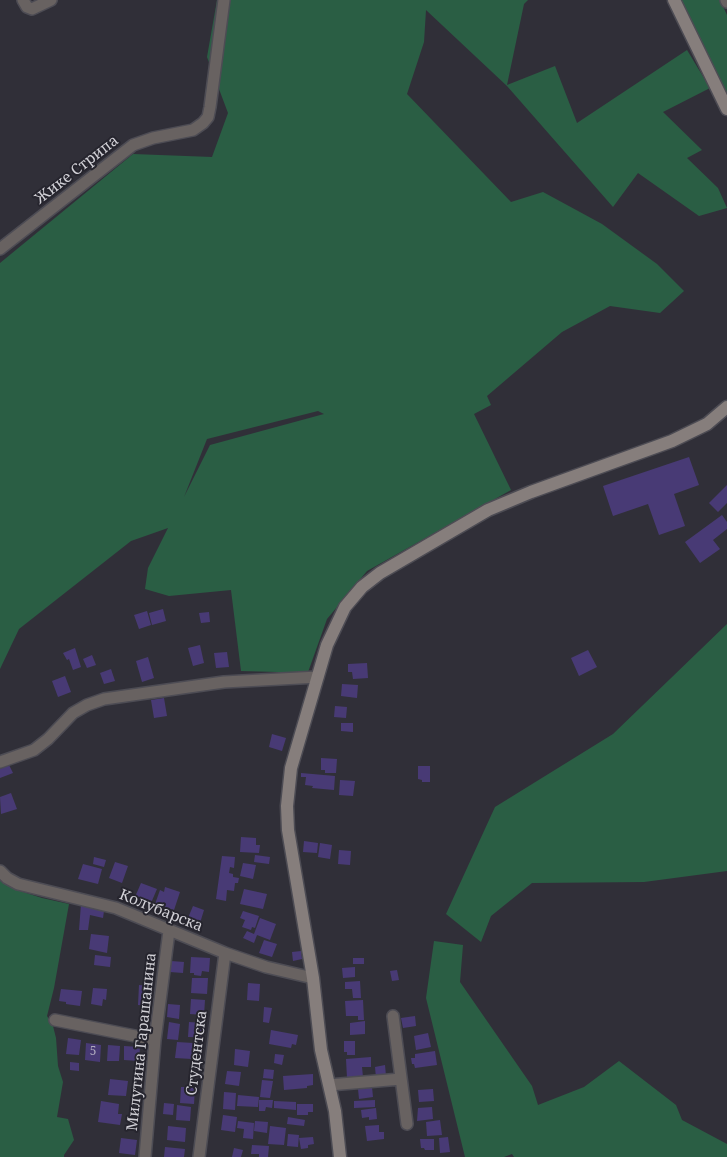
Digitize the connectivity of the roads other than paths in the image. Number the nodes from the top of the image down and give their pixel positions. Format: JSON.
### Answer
{"nodes":[{"id":1,"x":23,"y":0,"type":"edge"},
{"id":2,"x":51,"y":0,"type":"edge"},
{"id":3,"x":224,"y":0,"type":"edge"},
{"id":4,"x":674,"y":0,"type":"edge"},
{"id":5,"x":727,"y":109,"type":"edge"},
{"id":6,"x":0,"y":249,"type":"edge"},
{"id":7,"x":727,"y":407,"type":"edge"},
{"id":8,"x":318,"y":677,"type":"junction"},
{"id":9,"x":0,"y":762,"type":"edge"},
{"id":10,"x":0,"y":870,"type":"edge"},
{"id":11,"x":168,"y":931,"type":"junction"},
{"id":12,"x":225,"y":953,"type":"junction"},
{"id":13,"x":312,"y":978,"type":"junction"},
{"id":14,"x":393,"y":1016,"type":"dead end"},
{"id":15,"x":56,"y":1020,"type":"dead end"},
{"id":16,"x":156,"y":1040,"type":"junction"},
{"id":17,"x":401,"y":1079,"type":"junction"},
{"id":18,"x":329,"y":1085,"type":"junction"},
{"id":19,"x":407,"y":1124,"type":"dead end"},
{"id":20,"x":145,"y":1157,"type":"edge"},
{"id":21,"x":199,"y":1157,"type":"edge"},
{"id":22,"x":340,"y":1157,"type":"edge"}],
"edges":[{"from":1,"to":2,"type":"street"},
{"from":3,"to":6,"type":"street","name":"Жике Стрипа"},
{"from":4,"to":5,"type":"main road"},
{"from":7,"to":8,"type":"main road"},
{"from":8,"to":9,"type":"street"},
{"from":8,"to":13,"type":"main road"},
{"from":10,"to":11,"type":"street","name":"Колубарска"},
{"from":11,"to":12,"type":"street","name":"Колубарска"},
{"from":11,"to":16,"type":"street","name":"Милутина Гарашанина"},
{"from":12,"to":13,"type":"street","name":"Колубарска"},
{"from":12,"to":21,"type":"street","name":"Студентска"},
{"from":13,"to":18,"type":"main road"},
{"from":14,"to":17,"type":"street"},
{"from":15,"to":16,"type":"street"},
{"from":16,"to":20,"type":"street","name":"Милутина Гарашанина"},
{"from":17,"to":18,"type":"street"},
{"from":17,"to":19,"type":"street"},
{"from":18,"to":22,"type":"main road"}]}
